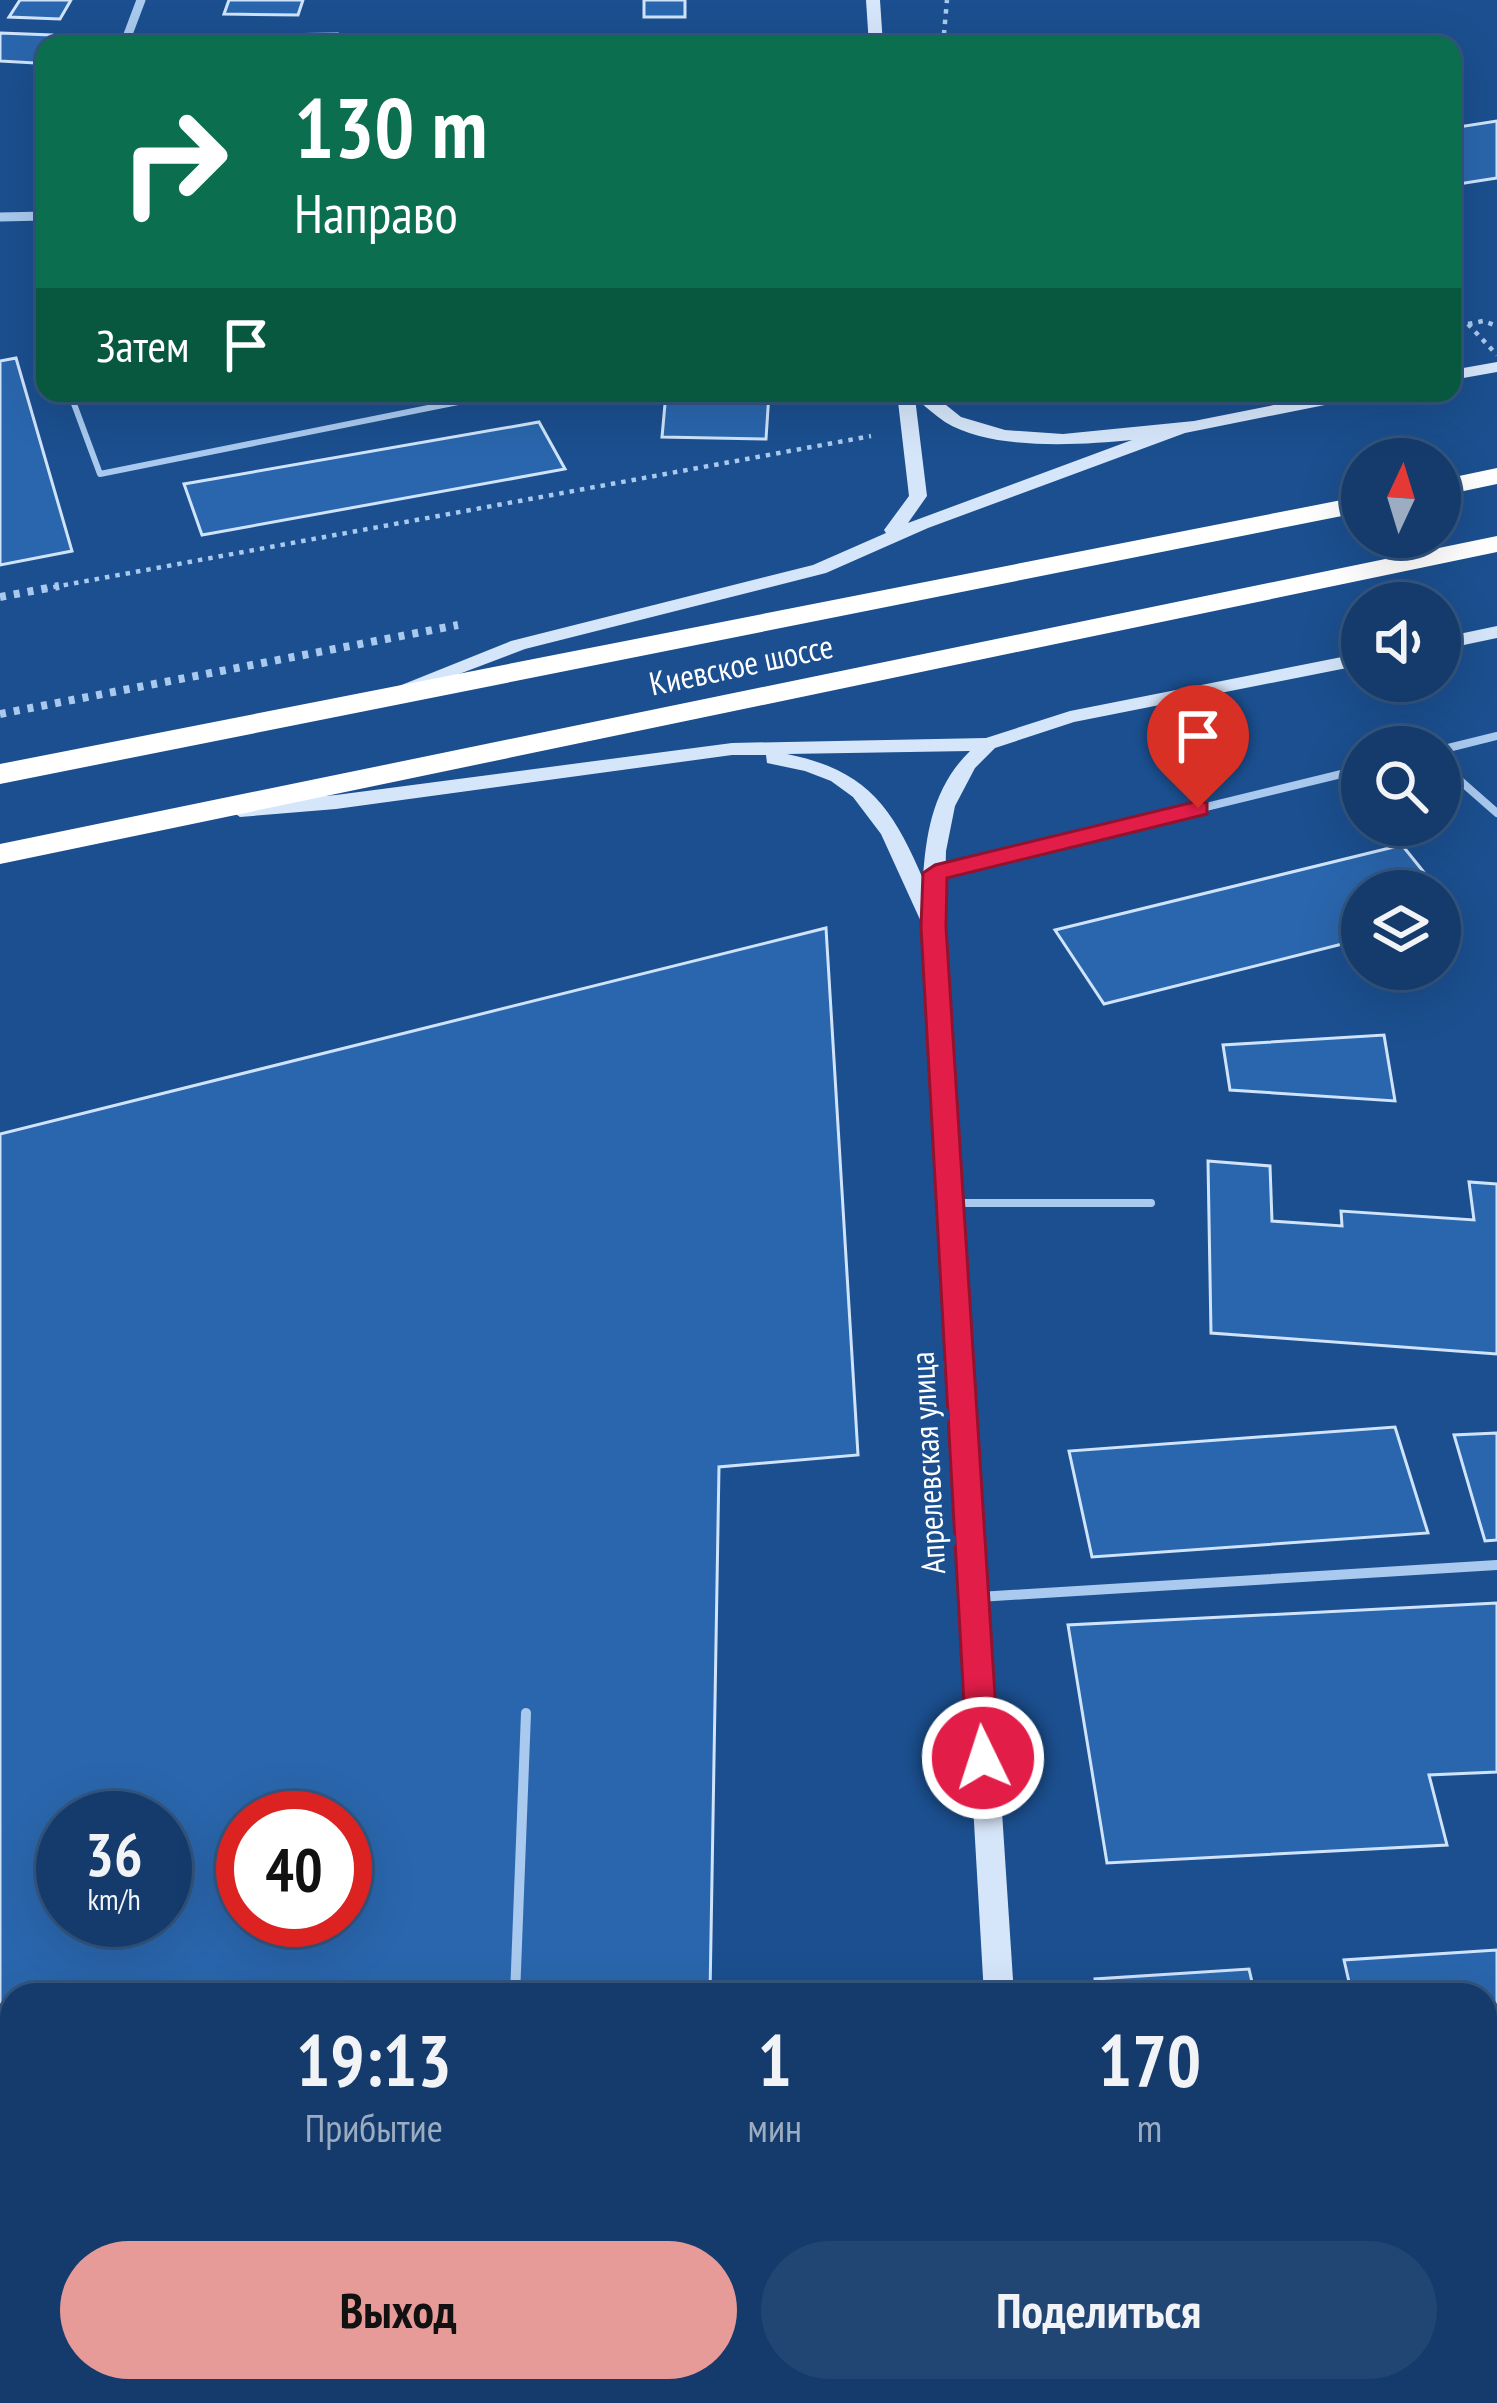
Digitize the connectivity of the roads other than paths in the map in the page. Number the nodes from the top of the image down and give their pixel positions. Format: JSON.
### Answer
{"nodes":[{"id":1,"x":141,"y":0,"type":"edge"},
{"id":2,"x":873,"y":0,"type":"edge"},
{"id":3,"x":127,"y":36,"type":"edge"},
{"id":4,"x":875,"y":36,"type":"edge"},
{"id":5,"x":36,"y":216,"type":"edge"},
{"id":6,"x":0,"y":217,"type":"edge"},
{"id":7,"x":1497,"y":367,"type":"edge"},
{"id":8,"x":1461,"y":373,"type":"edge"},
{"id":9,"x":73,"y":402,"type":"edge"},
{"id":10,"x":458,"y":402,"type":"edge"},
{"id":11,"x":908,"y":402,"type":"edge"},
{"id":12,"x":930,"y":402,"type":"edge"},
{"id":13,"x":1313,"y":402,"type":"edge"},
{"id":14,"x":1186,"y":426,"type":"junction"},
{"id":15,"x":1497,"y":476,"type":"edge"},
{"id":16,"x":1461,"y":484,"type":"edge"},
{"id":17,"x":1341,"y":508,"type":"edge"},
{"id":18,"x":1497,"y":544,"type":"edge"},
{"id":19,"x":856,"y":556,"type":"junction"},
{"id":20,"x":1497,"y":632,"type":"edge"},
{"id":21,"x":1461,"y":640,"type":"edge"},
{"id":22,"x":1341,"y":663,"type":"edge"},
{"id":23,"x":368,"y":701,"type":"junction"},
{"id":24,"x":1497,"y":736,"type":"edge"},
{"id":25,"x":988,"y":744,"type":"junction"},
{"id":26,"x":1461,"y":745,"type":"edge"},
{"id":27,"x":682,"y":755,"type":"junction"},
{"id":28,"x":0,"y":774,"type":"edge"},
{"id":29,"x":1341,"y":774,"type":"edge"},
{"id":30,"x":1461,"y":782,"type":"edge"},
{"id":31,"x":1497,"y":813,"type":"edge"},
{"id":32,"x":196,"y":814,"type":"junction"},
{"id":33,"x":0,"y":854,"type":"edge"},
{"id":34,"x":935,"y":873,"type":"junction"},
{"id":35,"x":933,"y":927,"type":"junction"},
{"id":36,"x":1151,"y":1202,"type":"dead end"},
{"id":37,"x":950,"y":1203,"type":"junction"},
{"id":38,"x":1497,"y":1565,"type":"edge"},
{"id":39,"x":974,"y":1598,"type":"junction"},
{"id":40,"x":526,"y":1713,"type":"dead end"},
{"id":41,"x":515,"y":1983,"type":"edge"},
{"id":42,"x":998,"y":1983,"type":"edge"}],
"edges":[{"from":1,"to":3,"type":"street"},
{"from":2,"to":4,"type":"street"},
{"from":5,"to":6,"type":"street"},
{"from":7,"to":8,"type":"street"},
{"from":9,"to":10,"type":"lane"},
{"from":11,"to":19,"type":"street"},
{"from":12,"to":14,"type":"street"},
{"from":13,"to":14,"type":"street"},
{"from":14,"to":19,"type":"street"},
{"from":15,"to":16,"type":"highway"},
{"from":17,"to":23,"type":"highway","name":"Киевское шоссе"},
{"from":18,"to":32,"type":"highway","name":"Киевское шоссе"},
{"from":19,"to":23,"type":"street"},
{"from":20,"to":21,"type":"street"},
{"from":22,"to":25,"type":"street"},
{"from":23,"to":28,"type":"highway","name":"Киевское шоссе"},
{"from":24,"to":26,"type":"lane"},
{"from":25,"to":27,"type":"street"},
{"from":25,"to":34,"type":"street"},
{"from":27,"to":32,"type":"street"},
{"from":27,"to":35,"type":"street"},
{"from":29,"to":34,"type":"lane"},
{"from":30,"to":31,"type":"lane"},
{"from":32,"to":33,"type":"highway","name":"Киевское шоссе"},
{"from":34,"to":35,"type":"street"},
{"from":35,"to":37,"type":"street","name":"Апрелевская улица"},
{"from":36,"to":37,"type":"lane"},
{"from":37,"to":39,"type":"street","name":"Апрелевская улица"},
{"from":38,"to":39,"type":"lane"},
{"from":39,"to":42,"type":"street","name":"Апрелевская улица"},
{"from":40,"to":41,"type":"lane"}]}
